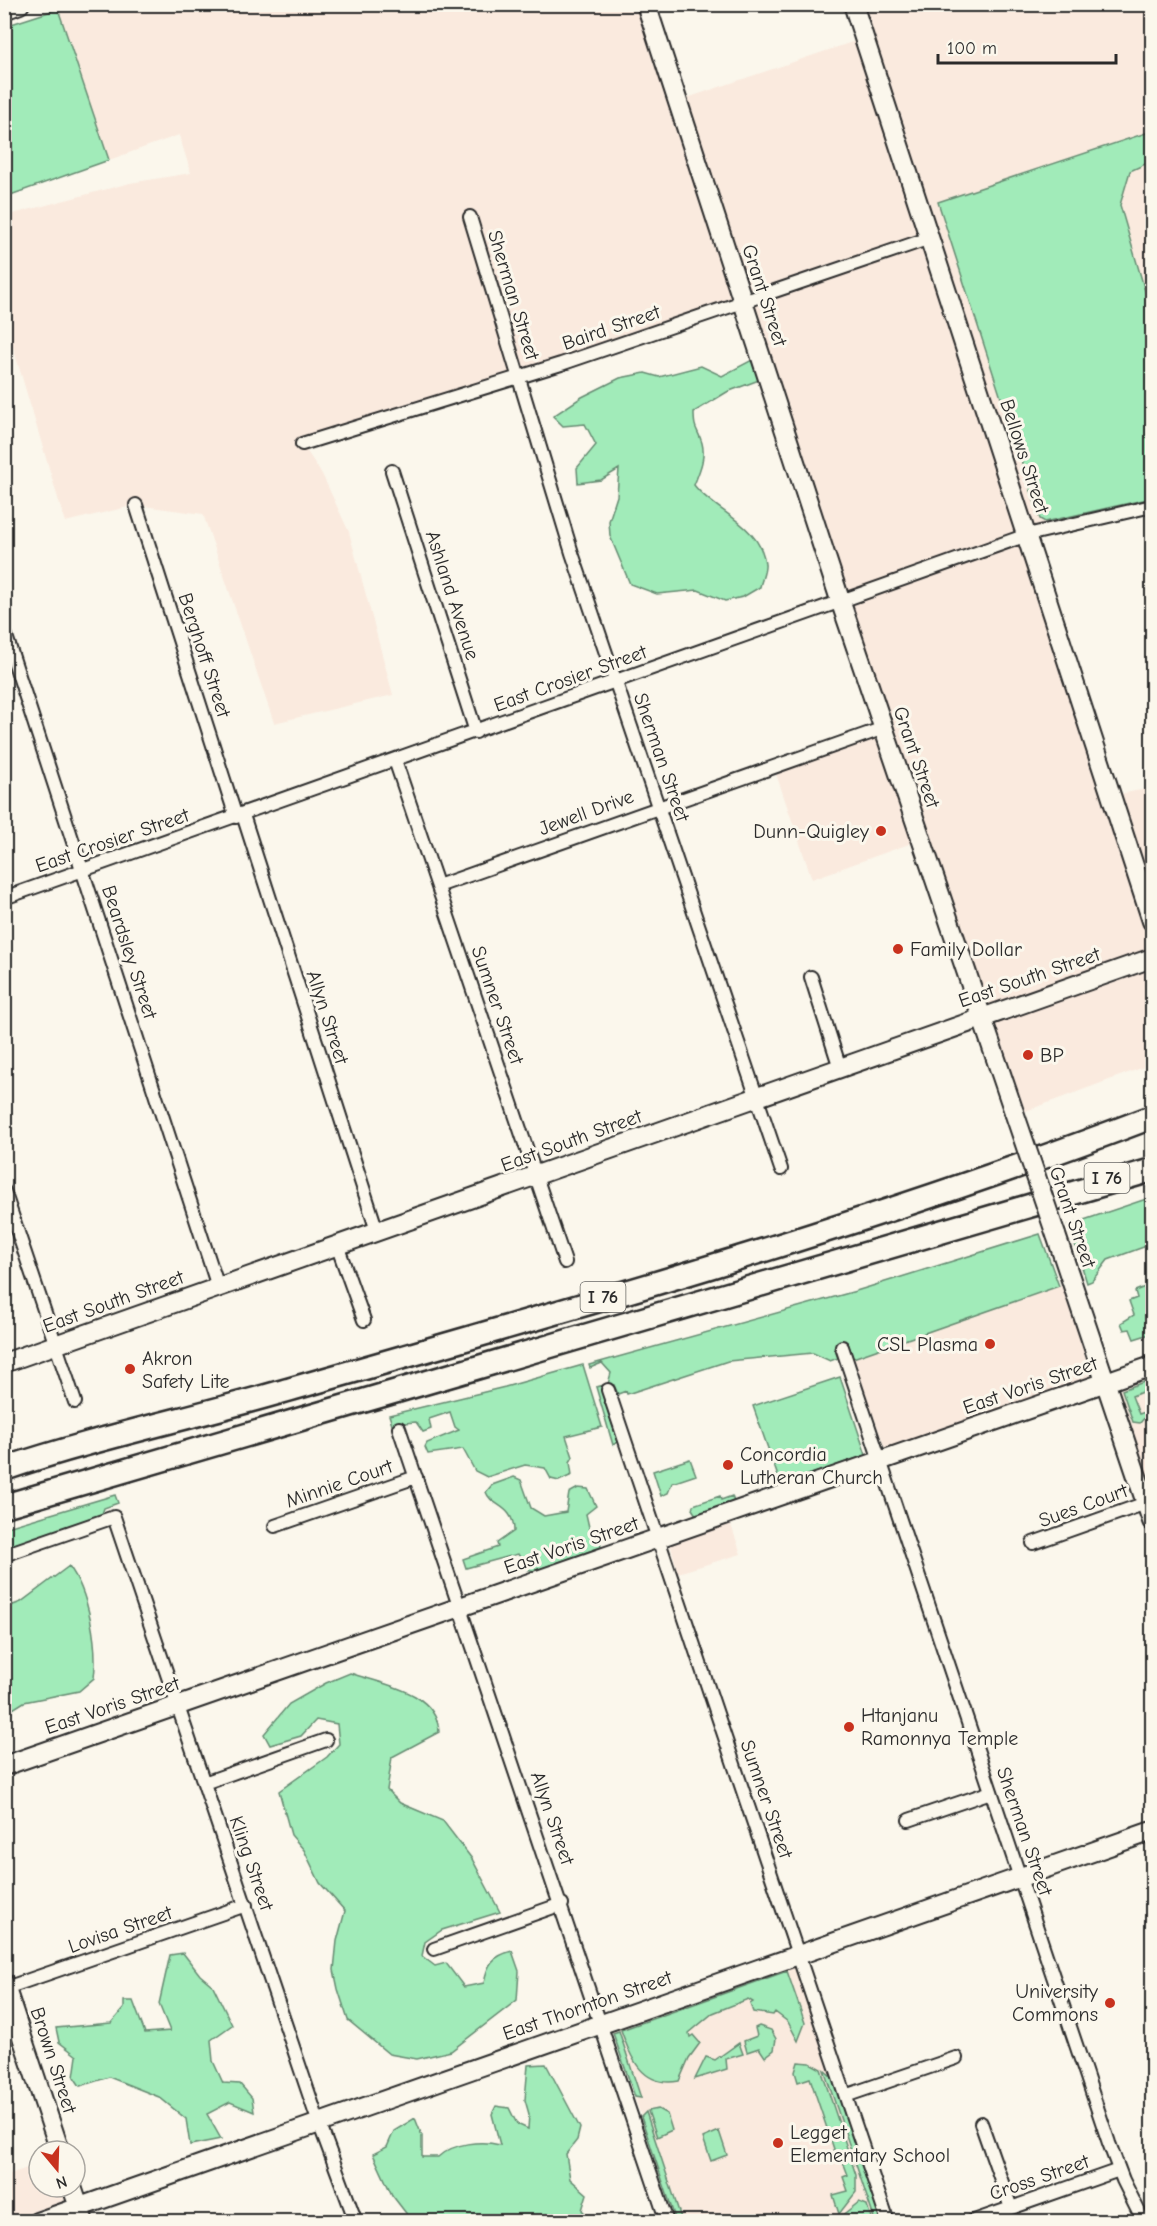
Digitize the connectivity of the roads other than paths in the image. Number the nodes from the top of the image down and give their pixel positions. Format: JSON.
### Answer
{"nodes":[{"id":1,"x":20,"y":4,"type":"edge"},
{"id":2,"x":646,"y":4,"type":"edge"},
{"id":3,"x":853,"y":4,"type":"edge"},
{"id":4,"x":4,"y":10,"type":"edge"},
{"id":5,"x":470,"y":217,"type":"dead end"},
{"id":6,"x":930,"y":238,"type":"junction"},
{"id":7,"x":742,"y":302,"type":"junction"},
{"id":8,"x":518,"y":377,"type":"junction"},
{"id":9,"x":302,"y":444,"type":"dead end"},
{"id":10,"x":392,"y":471,"type":"dead end"},
{"id":11,"x":136,"y":505,"type":"dead end"},
{"id":12,"x":1152,"y":506,"type":"edge"},
{"id":13,"x":1028,"y":535,"type":"junction"},
{"id":14,"x":841,"y":603,"type":"junction"},
{"id":15,"x":4,"y":630,"type":"edge"},
{"id":16,"x":616,"y":682,"type":"junction"},
{"id":17,"x":884,"y":728,"type":"junction"},
{"id":18,"x":476,"y":732,"type":"junction"},
{"id":19,"x":395,"y":760,"type":"junction"},
{"id":20,"x":657,"y":807,"type":"junction"},
{"id":21,"x":239,"y":816,"type":"junction"},
{"id":22,"x":84,"y":870,"type":"junction"},
{"id":23,"x":438,"y":886,"type":"junction"},
{"id":24,"x":4,"y":898,"type":"edge"},
{"id":25,"x":1152,"y":921,"type":"edge"},
{"id":26,"x":1152,"y":958,"type":"edge"},
{"id":27,"x":811,"y":977,"type":"dead end"},
{"id":28,"x":982,"y":1017,"type":"junction"},
{"id":29,"x":840,"y":1068,"type":"junction"},
{"id":30,"x":757,"y":1097,"type":"junction"},
{"id":31,"x":1152,"y":1117,"type":"edge"},
{"id":32,"x":1152,"y":1159,"type":"edge"},
{"id":33,"x":781,"y":1169,"type":"dead end"},
{"id":34,"x":1152,"y":1170,"type":"edge"},
{"id":35,"x":535,"y":1177,"type":"junction"},
{"id":36,"x":4,"y":1191,"type":"edge"},
{"id":37,"x":1061,"y":1196,"type":"junction"},
{"id":38,"x":377,"y":1232,"type":"junction"},
{"id":39,"x":337,"y":1245,"type":"junction"},
{"id":40,"x":565,"y":1262,"type":"dead end"},
{"id":41,"x":218,"y":1287,"type":"junction"},
{"id":42,"x":364,"y":1320,"type":"dead end"},
{"id":43,"x":56,"y":1345,"type":"junction"},
{"id":44,"x":842,"y":1347,"type":"dead end"},
{"id":45,"x":4,"y":1363,"type":"edge"},
{"id":46,"x":1152,"y":1366,"type":"edge"},
{"id":47,"x":1106,"y":1382,"type":"junction"},
{"id":48,"x":608,"y":1390,"type":"dead end"},
{"id":49,"x":75,"y":1402,"type":"dead end"},
{"id":50,"x":399,"y":1428,"type":"dead end"},
{"id":51,"x":46,"y":1455,"type":"junction"},
{"id":52,"x":4,"y":1460,"type":"edge"},
{"id":53,"x":880,"y":1461,"type":"junction"},
{"id":54,"x":4,"y":1469,"type":"edge"},
{"id":55,"x":416,"y":1477,"type":"junction"},
{"id":56,"x":1146,"y":1503,"type":"junction"},
{"id":57,"x":4,"y":1506,"type":"edge"},
{"id":58,"x":1152,"y":1521,"type":"edge"},
{"id":59,"x":275,"y":1526,"type":"dead end"},
{"id":60,"x":658,"y":1539,"type":"junction"},
{"id":61,"x":1033,"y":1543,"type":"dead end"},
{"id":62,"x":4,"y":1556,"type":"edge"},
{"id":63,"x":460,"y":1608,"type":"junction"},
{"id":64,"x":177,"y":1706,"type":"junction"},
{"id":65,"x":326,"y":1740,"type":"dead end"},
{"id":66,"x":4,"y":1766,"type":"edge"},
{"id":67,"x":204,"y":1783,"type":"junction"},
{"id":68,"x":992,"y":1792,"type":"junction"},
{"id":69,"x":909,"y":1820,"type":"dead end"},
{"id":70,"x":1152,"y":1831,"type":"edge"},
{"id":71,"x":1020,"y":1876,"type":"junction"},
{"id":72,"x":562,"y":1904,"type":"junction"},
{"id":73,"x":246,"y":1905,"type":"junction"},
{"id":74,"x":434,"y":1949,"type":"dead end"},
{"id":75,"x":798,"y":1954,"type":"junction"},
{"id":76,"x":5,"y":1986,"type":"edge"},
{"id":77,"x":602,"y":2023,"type":"junction"},
{"id":78,"x":956,"y":2058,"type":"dead end"},
{"id":79,"x":848,"y":2095,"type":"junction"},
{"id":80,"x":319,"y":2122,"type":"junction"},
{"id":81,"x":981,"y":2123,"type":"dead end"},
{"id":82,"x":56,"y":2139,"type":"edge"},
{"id":83,"x":1119,"y":2170,"type":"junction"},
{"id":84,"x":76,"y":2199,"type":"edge"},
{"id":85,"x":1011,"y":2208,"type":"junction"},
{"id":86,"x":81,"y":2214,"type":"edge"},
{"id":87,"x":37,"y":2222,"type":"edge"},
{"id":88,"x":356,"y":2222,"type":"edge"},
{"id":89,"x":668,"y":2222,"type":"edge"},
{"id":90,"x":888,"y":2222,"type":"edge"},
{"id":91,"x":971,"y":2222,"type":"edge"},
{"id":92,"x":1144,"y":2222,"type":"edge"}],
"edges":[{"from":1,"to":4,"type":"street"},
{"from":2,"to":7,"type":"street","name":"Grant Street"},
{"from":3,"to":6,"type":"street","name":"Bellows Street"},
{"from":5,"to":8,"type":"street","name":"Sherman Street"},
{"from":6,"to":7,"type":"street","name":"Baird Street"},
{"from":6,"to":13,"type":"street","name":"Bellows Street"},
{"from":7,"to":8,"type":"street","name":"Baird Street"},
{"from":7,"to":14,"type":"street","name":"Grant Street"},
{"from":8,"to":9,"type":"street","name":"Baird Street"},
{"from":8,"to":16,"type":"street","name":"Sherman Street"},
{"from":10,"to":18,"type":"street","name":"Ashland Avenue"},
{"from":11,"to":21,"type":"street","name":"Berghoff Street"},
{"from":12,"to":13,"type":"street","name":"East Crosier Street"},
{"from":13,"to":14,"type":"street","name":"East Crosier Street"},
{"from":13,"to":25,"type":"street","name":"Bellows Street"},
{"from":14,"to":16,"type":"street","name":"East Crosier Street"},
{"from":14,"to":17,"type":"street","name":"Grant Street"},
{"from":15,"to":22,"type":"street","name":"Beardsley Street"},
{"from":16,"to":18,"type":"street","name":"East Crosier Street"},
{"from":16,"to":20,"type":"street","name":"Sherman Street"},
{"from":17,"to":20,"type":"street","name":"Jewell Drive"},
{"from":17,"to":28,"type":"street","name":"Grant Street"},
{"from":18,"to":19,"type":"street","name":"East Crosier Street"},
{"from":19,"to":21,"type":"street","name":"East Crosier Street"},
{"from":19,"to":23,"type":"street","name":"Sumner Street"},
{"from":20,"to":23,"type":"street","name":"Jewell Drive"},
{"from":20,"to":30,"type":"street","name":"Sherman Street"},
{"from":21,"to":22,"type":"street","name":"East Crosier Street"},
{"from":21,"to":38,"type":"street","name":"Allyn Street"},
{"from":22,"to":24,"type":"street","name":"East Crosier Street"},
{"from":22,"to":41,"type":"street","name":"Beardsley Street"},
{"from":23,"to":35,"type":"street","name":"Sumner Street"},
{"from":26,"to":28,"type":"street","name":"East South Street"},
{"from":27,"to":29,"type":"street"},
{"from":28,"to":29,"type":"street","name":"East South Street"},
{"from":28,"to":47,"type":"street","name":"Grant Street","bridge":true},
{"from":29,"to":30,"type":"street","name":"East South Street"},
{"from":30,"to":33,"type":"street","name":"Sherman Street"},
{"from":30,"to":35,"type":"street","name":"East South Street"},
{"from":31,"to":51,"type":"highway","number":"I 76"},
{"from":32,"to":37,"type":"highway","number":"I 76"},
{"from":34,"to":37,"type":"highway"},
{"from":35,"to":38,"type":"street","name":"East South Street"},
{"from":35,"to":40,"type":"street","name":"Sumner Street"},
{"from":36,"to":43,"type":"street"},
{"from":37,"to":57,"type":"highway","number":"I 76"},
{"from":38,"to":39,"type":"street","name":"East South Street"},
{"from":39,"to":41,"type":"street","name":"East South Street"},
{"from":39,"to":42,"type":"street"},
{"from":41,"to":43,"type":"street","name":"East South Street"},
{"from":43,"to":45,"type":"street","name":"East South Street"},
{"from":43,"to":49,"type":"street"},
{"from":44,"to":53,"type":"street","name":"Sherman Street"},
{"from":46,"to":47,"type":"street","name":"East Voris Street"},
{"from":47,"to":53,"type":"street","name":"East Voris Street"},
{"from":47,"to":56,"type":"street","name":"Grant Street"},
{"from":48,"to":60,"type":"street","name":"Sumner Street"},
{"from":50,"to":55,"type":"street","name":"Allyn Street"},
{"from":51,"to":52,"type":"highway","number":"I 76"},
{"from":51,"to":54,"type":"highway"},
{"from":53,"to":60,"type":"street","name":"East Voris Street"},
{"from":53,"to":68,"type":"street","name":"Sherman Street"},
{"from":55,"to":59,"type":"street","name":"Minnie Court"},
{"from":55,"to":63,"type":"street","name":"Allyn Street"},
{"from":56,"to":58,"type":"street","name":"Grant Street"},
{"from":56,"to":61,"type":"street","name":"Sues Court"},
{"from":60,"to":63,"type":"street","name":"East Voris Street"},
{"from":60,"to":75,"type":"street","name":"Sumner Street"},
{"from":62,"to":64,"type":"street","name":"Kling Street"},
{"from":63,"to":64,"type":"street","name":"East Voris Street"},
{"from":63,"to":72,"type":"street","name":"Allyn Street"},
{"from":64,"to":66,"type":"street","name":"East Voris Street"},
{"from":64,"to":67,"type":"street","name":"Kling Street"},
{"from":65,"to":67,"type":"street"},
{"from":67,"to":73,"type":"street","name":"Kling Street"},
{"from":68,"to":69,"type":"street"},
{"from":68,"to":71,"type":"street","name":"Sherman Street"},
{"from":70,"to":71,"type":"street","name":"East Thornton Street"},
{"from":71,"to":75,"type":"street","name":"East Thornton Street"},
{"from":71,"to":83,"type":"street","name":"Sherman Street"},
{"from":72,"to":74,"type":"street"},
{"from":72,"to":77,"type":"street","name":"Allyn Street"},
{"from":73,"to":76,"type":"street","name":"Lovisa Street"},
{"from":73,"to":80,"type":"street","name":"Kling Street"},
{"from":75,"to":77,"type":"street","name":"East Thornton Street"},
{"from":75,"to":79,"type":"street","name":"Sumner Street"},
{"from":76,"to":82,"type":"street","name":"Brown Street"},
{"from":77,"to":80,"type":"street","name":"East Thornton Street"},
{"from":77,"to":89,"type":"street","name":"Allyn Street"},
{"from":78,"to":79,"type":"street"},
{"from":79,"to":90,"type":"street","name":"Sumner Street"},
{"from":80,"to":86,"type":"street","name":"East Thornton Street"},
{"from":80,"to":88,"type":"street","name":"Kling Street"},
{"from":81,"to":85,"type":"street"},
{"from":83,"to":85,"type":"street","name":"Cross Street"},
{"from":83,"to":92,"type":"street","name":"Sherman Street"},
{"from":84,"to":86,"type":"street"},
{"from":85,"to":91,"type":"street","name":"Cross Street"},
{"from":86,"to":87,"type":"street","name":"East Thornton Street"}]}
